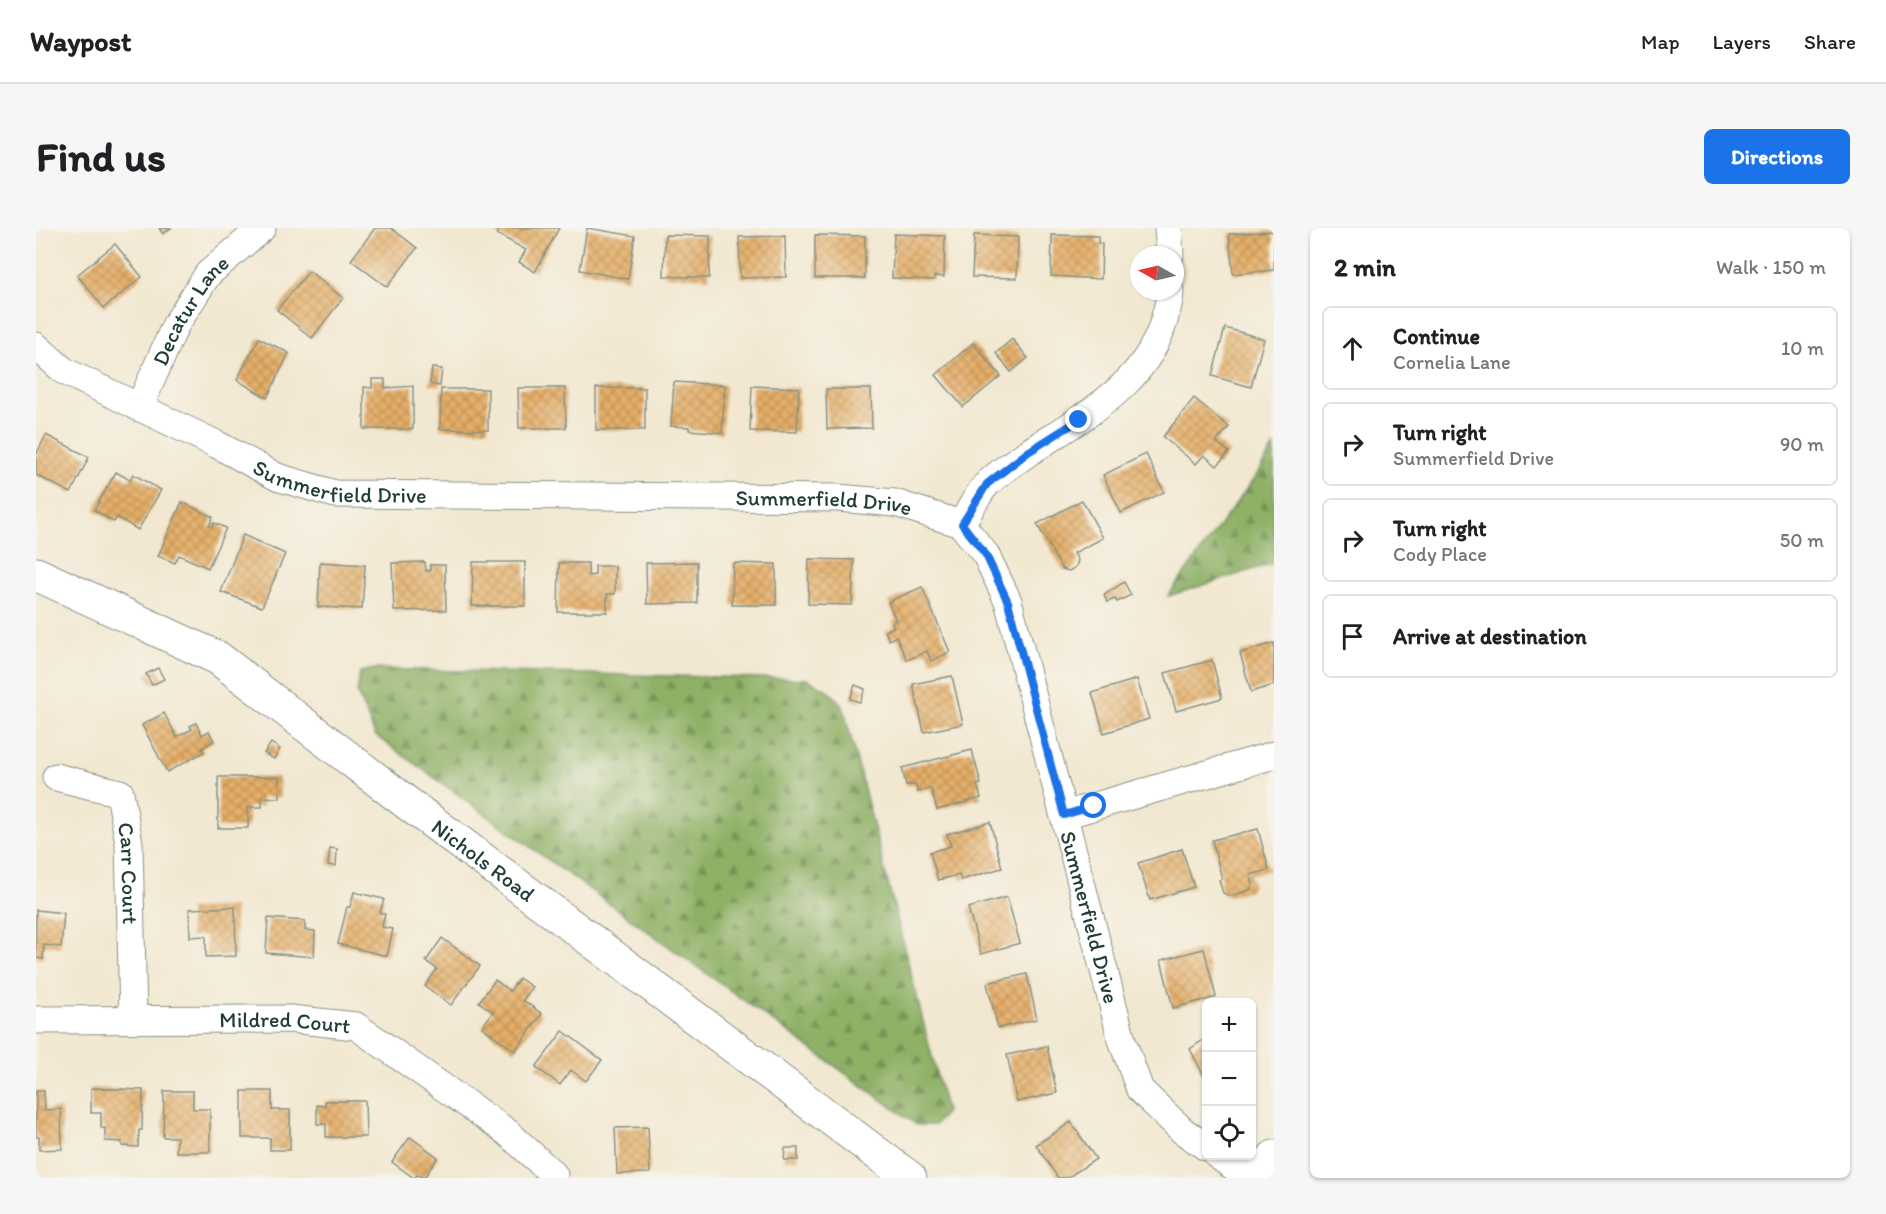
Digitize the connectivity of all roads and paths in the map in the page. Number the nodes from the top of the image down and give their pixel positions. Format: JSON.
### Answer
{"nodes":[{"id":1,"x":262,"y":228,"type":"edge"},
{"id":2,"x":1168,"y":228,"type":"edge"},
{"id":3,"x":1169,"y":246,"type":"edge"},
{"id":4,"x":1168,"y":300,"type":"edge"},
{"id":5,"x":36,"y":346,"type":"edge"},
{"id":6,"x":139,"y":408,"type":"junction"},
{"id":7,"x":962,"y":524,"type":"junction"},
{"id":8,"x":36,"y":574,"type":"edge"},
{"id":9,"x":1274,"y":755,"type":"edge"},
{"id":10,"x":56,"y":777,"type":"dead end"},
{"id":11,"x":1064,"y":815,"type":"junction"},
{"id":12,"x":133,"y":1019,"type":"junction"},
{"id":13,"x":36,"y":1020,"type":"edge"},
{"id":14,"x":1202,"y":1145,"type":"edge"},
{"id":15,"x":1274,"y":1157,"type":"edge"},
{"id":16,"x":1225,"y":1160,"type":"edge"},
{"id":17,"x":554,"y":1178,"type":"edge"},
{"id":18,"x":910,"y":1178,"type":"edge"},
{"id":19,"x":1250,"y":1178,"type":"edge"},
{"id":20,"x":1256,"y":1178,"type":"edge"}],
"edges":[{"from":1,"to":6,"type":"street","name":"Decatur Lane"},
{"from":2,"to":3,"type":"street"},
{"from":4,"to":7,"type":"street"},
{"from":5,"to":6,"type":"street","name":"Summerfield Drive"},
{"from":6,"to":7,"type":"street","name":"Summerfield Drive"},
{"from":7,"to":11,"type":"street","name":"Summerfield Drive"},
{"from":8,"to":18,"type":"street","name":"Nichols Road"},
{"from":9,"to":11,"type":"street"},
{"from":10,"to":12,"type":"street","name":"Carr Court"},
{"from":11,"to":14,"type":"street","name":"Summerfield Drive"},
{"from":12,"to":13,"type":"street","name":"Mildred Court"},
{"from":12,"to":17,"type":"street","name":"Mildred Court"},
{"from":15,"to":20,"type":"street"},
{"from":16,"to":19,"type":"street"}]}
